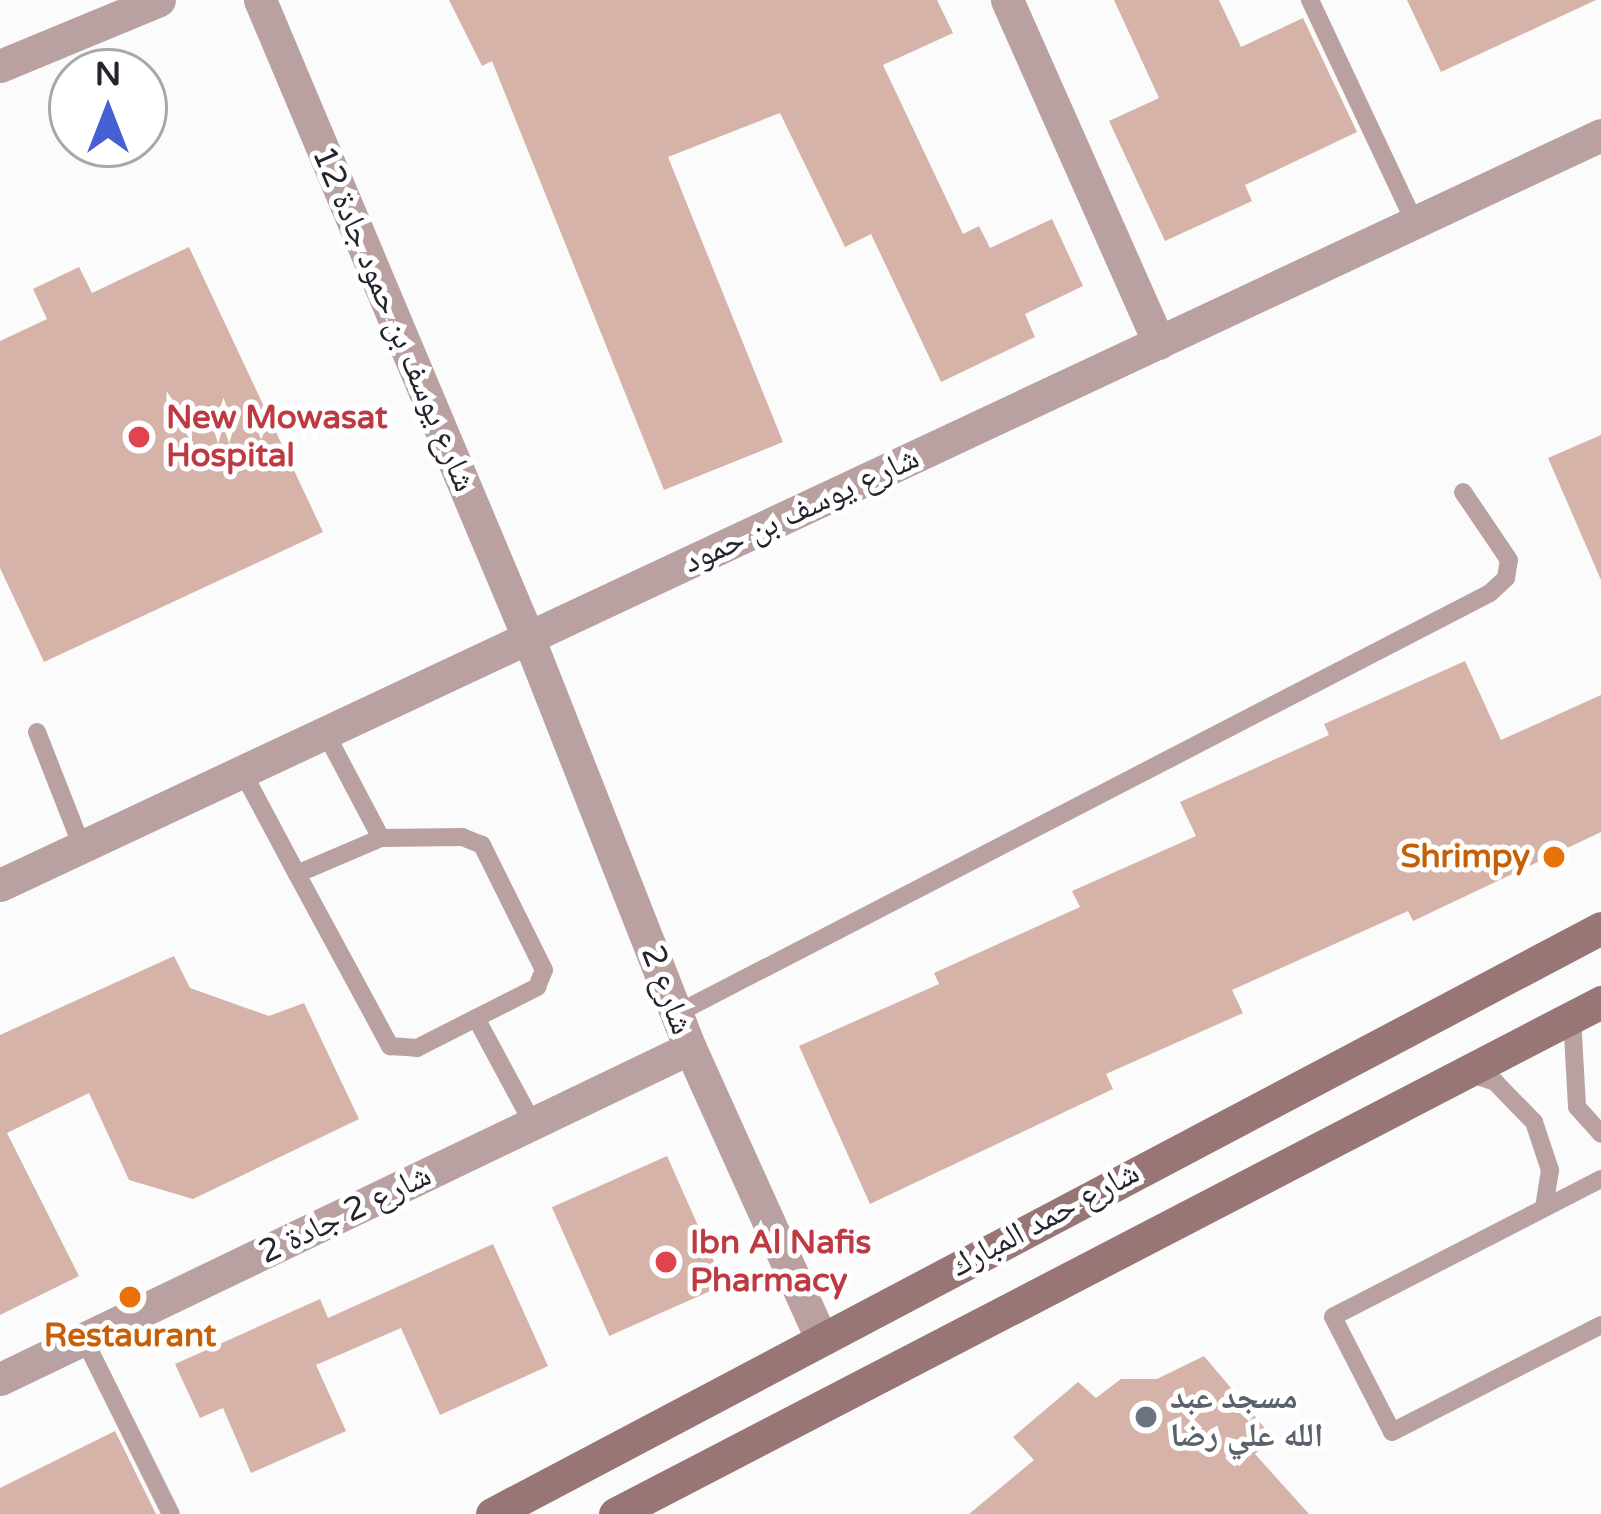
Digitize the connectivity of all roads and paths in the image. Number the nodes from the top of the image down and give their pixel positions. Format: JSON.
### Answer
{"nodes":[{"id":1,"x":159,"y":0,"type":"edge"},
{"id":2,"x":260,"y":0,"type":"edge"},
{"id":3,"x":1006,"y":0,"type":"edge"},
{"id":4,"x":1310,"y":0,"type":"edge"},
{"id":5,"x":0,"y":66,"type":"edge"},
{"id":6,"x":1601,"y":135,"type":"edge"},
{"id":7,"x":1413,"y":219,"type":"junction"},
{"id":8,"x":1159,"y":343,"type":"junction"},
{"id":9,"x":1463,"y":492,"type":"dead end"},
{"id":10,"x":528,"y":637,"type":"junction"},
{"id":11,"x":37,"y":732,"type":"dead end"},
{"id":12,"x":325,"y":732,"type":"junction"},
{"id":13,"x":242,"y":771,"type":"junction"},
{"id":14,"x":382,"y":838,"type":"junction"},
{"id":15,"x":82,"y":847,"type":"junction"},
{"id":16,"x":297,"y":874,"type":"junction"},
{"id":17,"x":0,"y":885,"type":"edge"},
{"id":18,"x":1601,"y":928,"type":"edge"},
{"id":19,"x":1587,"y":1010,"type":"edge"},
{"id":20,"x":676,"y":1014,"type":"junction"},
{"id":21,"x":476,"y":1018,"type":"junction"},
{"id":22,"x":689,"y":1048,"type":"junction"},
{"id":23,"x":1465,"y":1072,"type":"junction"},
{"id":24,"x":532,"y":1124,"type":"junction"},
{"id":25,"x":1601,"y":1134,"type":"edge"},
{"id":26,"x":1601,"y":1179,"type":"edge"},
{"id":27,"x":1544,"y":1208,"type":"junction"},
{"id":28,"x":1601,"y":1325,"type":"edge"},
{"id":29,"x":820,"y":1336,"type":"junction"},
{"id":30,"x":84,"y":1339,"type":"junction"},
{"id":31,"x":0,"y":1379,"type":"edge"},
{"id":32,"x":171,"y":1514,"type":"edge"},
{"id":33,"x":492,"y":1514,"type":"edge"},
{"id":34,"x":615,"y":1514,"type":"edge"}],
"edges":[{"from":1,"to":5,"type":"street"},
{"from":2,"to":10,"type":"street","name":"شارع يوسف بن حمود جادة 12"},
{"from":3,"to":8,"type":"street"},
{"from":4,"to":7,"type":"lane"},
{"from":6,"to":7,"type":"street","name":"شارع يوسف بن حمود"},
{"from":7,"to":8,"type":"street","name":"شارع يوسف بن حمود"},
{"from":8,"to":10,"type":"street","name":"شارع يوسف بن حمود"},
{"from":9,"to":20,"type":"lane"},
{"from":10,"to":12,"type":"street","name":"شارع يوسف بن حمود"},
{"from":10,"to":20,"type":"street","name":"شارع 2"},
{"from":11,"to":15,"type":"lane"},
{"from":12,"to":13,"type":"street","name":"شارع يوسف بن حمود"},
{"from":12,"to":14,"type":"lane"},
{"from":13,"to":15,"type":"street","name":"شارع يوسف بن حمود"},
{"from":13,"to":16,"type":"lane"},
{"from":14,"to":16,"type":"lane"},
{"from":14,"to":21,"type":"lane"},
{"from":15,"to":17,"type":"street","name":"شارع يوسف بن حمود"},
{"from":16,"to":21,"type":"lane"},
{"from":18,"to":29,"type":"main road","name":"شارع حمد المبارك"},
{"from":19,"to":23,"type":"main road","name":"شارع حمد المبارك"},
{"from":19,"to":25,"type":"lane"},
{"from":20,"to":22,"type":"street","name":"شارع 2"},
{"from":21,"to":24,"type":"lane"},
{"from":22,"to":24,"type":"street","name":"شارع 2 جادة 2"},
{"from":22,"to":29,"type":"street","name":"شارع 2"},
{"from":23,"to":27,"type":"lane"},
{"from":23,"to":34,"type":"main road","name":"شارع حمد المبارك"},
{"from":24,"to":30,"type":"street","name":"شارع 2 جادة 2"},
{"from":26,"to":27,"type":"lane"},
{"from":27,"to":28,"type":"lane"},
{"from":29,"to":33,"type":"main road","name":"شارع حمد المبارك"},
{"from":30,"to":31,"type":"street","name":"شارع 2 جادة 2"},
{"from":30,"to":32,"type":"lane"}]}
